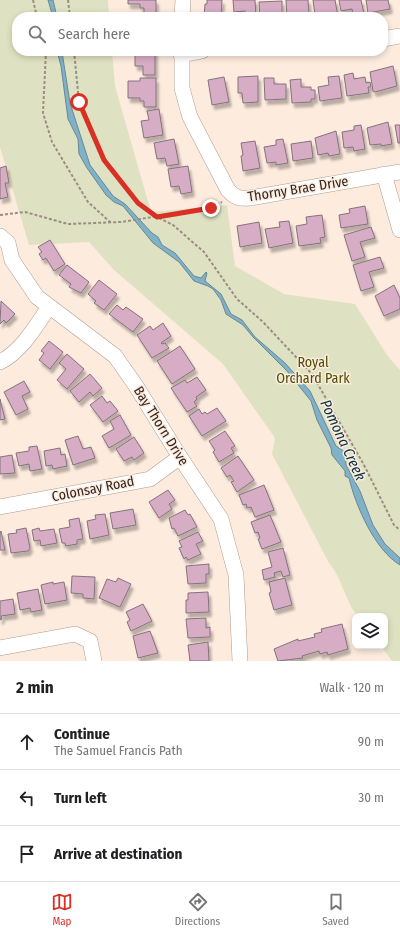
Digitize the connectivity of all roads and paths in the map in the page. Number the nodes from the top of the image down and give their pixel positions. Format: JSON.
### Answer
{"nodes":[{"id":1,"x":33,"y":0,"type":"edge"},
{"id":2,"x":68,"y":0,"type":"edge"},
{"id":3,"x":183,"y":0,"type":"edge"},
{"id":4,"x":36,"y":12,"type":"edge"},
{"id":5,"x":69,"y":12,"type":"edge"},
{"id":6,"x":182,"y":12,"type":"edge"},
{"id":7,"x":400,"y":36,"type":"edge"},
{"id":8,"x":388,"y":38,"type":"edge"},
{"id":9,"x":46,"y":56,"type":"edge"},
{"id":10,"x":74,"y":56,"type":"edge"},
{"id":11,"x":181,"y":56,"type":"edge"},
{"id":12,"x":400,"y":172,"type":"edge"},
{"id":13,"x":384,"y":174,"type":"junction"},
{"id":14,"x":241,"y":199,"type":"junction"},
{"id":15,"x":0,"y":215,"type":"edge"},
{"id":16,"x":157,"y":217,"type":"junction"},
{"id":17,"x":110,"y":222,"type":"junction"},
{"id":18,"x":400,"y":230,"type":"edge"},
{"id":19,"x":0,"y":236,"type":"edge"},
{"id":20,"x":49,"y":307,"type":"junction"},
{"id":21,"x":0,"y":362,"type":"edge"},
{"id":22,"x":180,"y":458,"type":"junction"},
{"id":23,"x":0,"y":507,"type":"edge"},
{"id":24,"x":400,"y":530,"type":"edge"},
{"id":25,"x":0,"y":648,"type":"edge"},
{"id":26,"x":94,"y":661,"type":"edge"},
{"id":27,"x":240,"y":661,"type":"edge"}],
"edges":[{"from":1,"to":4,"type":"path"},
{"from":2,"to":5,"type":"path"},
{"from":3,"to":6,"type":"street"},
{"from":7,"to":8,"type":"street"},
{"from":9,"to":17,"type":"path"},
{"from":10,"to":16,"type":"path"},
{"from":11,"to":14,"type":"street","name":"Thorny Brae Drive"},
{"from":12,"to":13,"type":"street","name":"Thorny Brae Drive"},
{"from":13,"to":14,"type":"street","name":"Thorny Brae Drive"},
{"from":13,"to":18,"type":"street"},
{"from":14,"to":16,"type":"path"},
{"from":15,"to":17,"type":"path"},
{"from":16,"to":17,"type":"path"},
{"from":16,"to":24,"type":"path"},
{"from":19,"to":20,"type":"street","name":"Bay Thorn Drive"},
{"from":20,"to":21,"type":"street"},
{"from":20,"to":22,"type":"street","name":"Bay Thorn Drive"},
{"from":22,"to":23,"type":"street","name":"Colonsay Road"},
{"from":22,"to":27,"type":"street","name":"Bay Thorn Drive"},
{"from":25,"to":26,"type":"street"}]}
